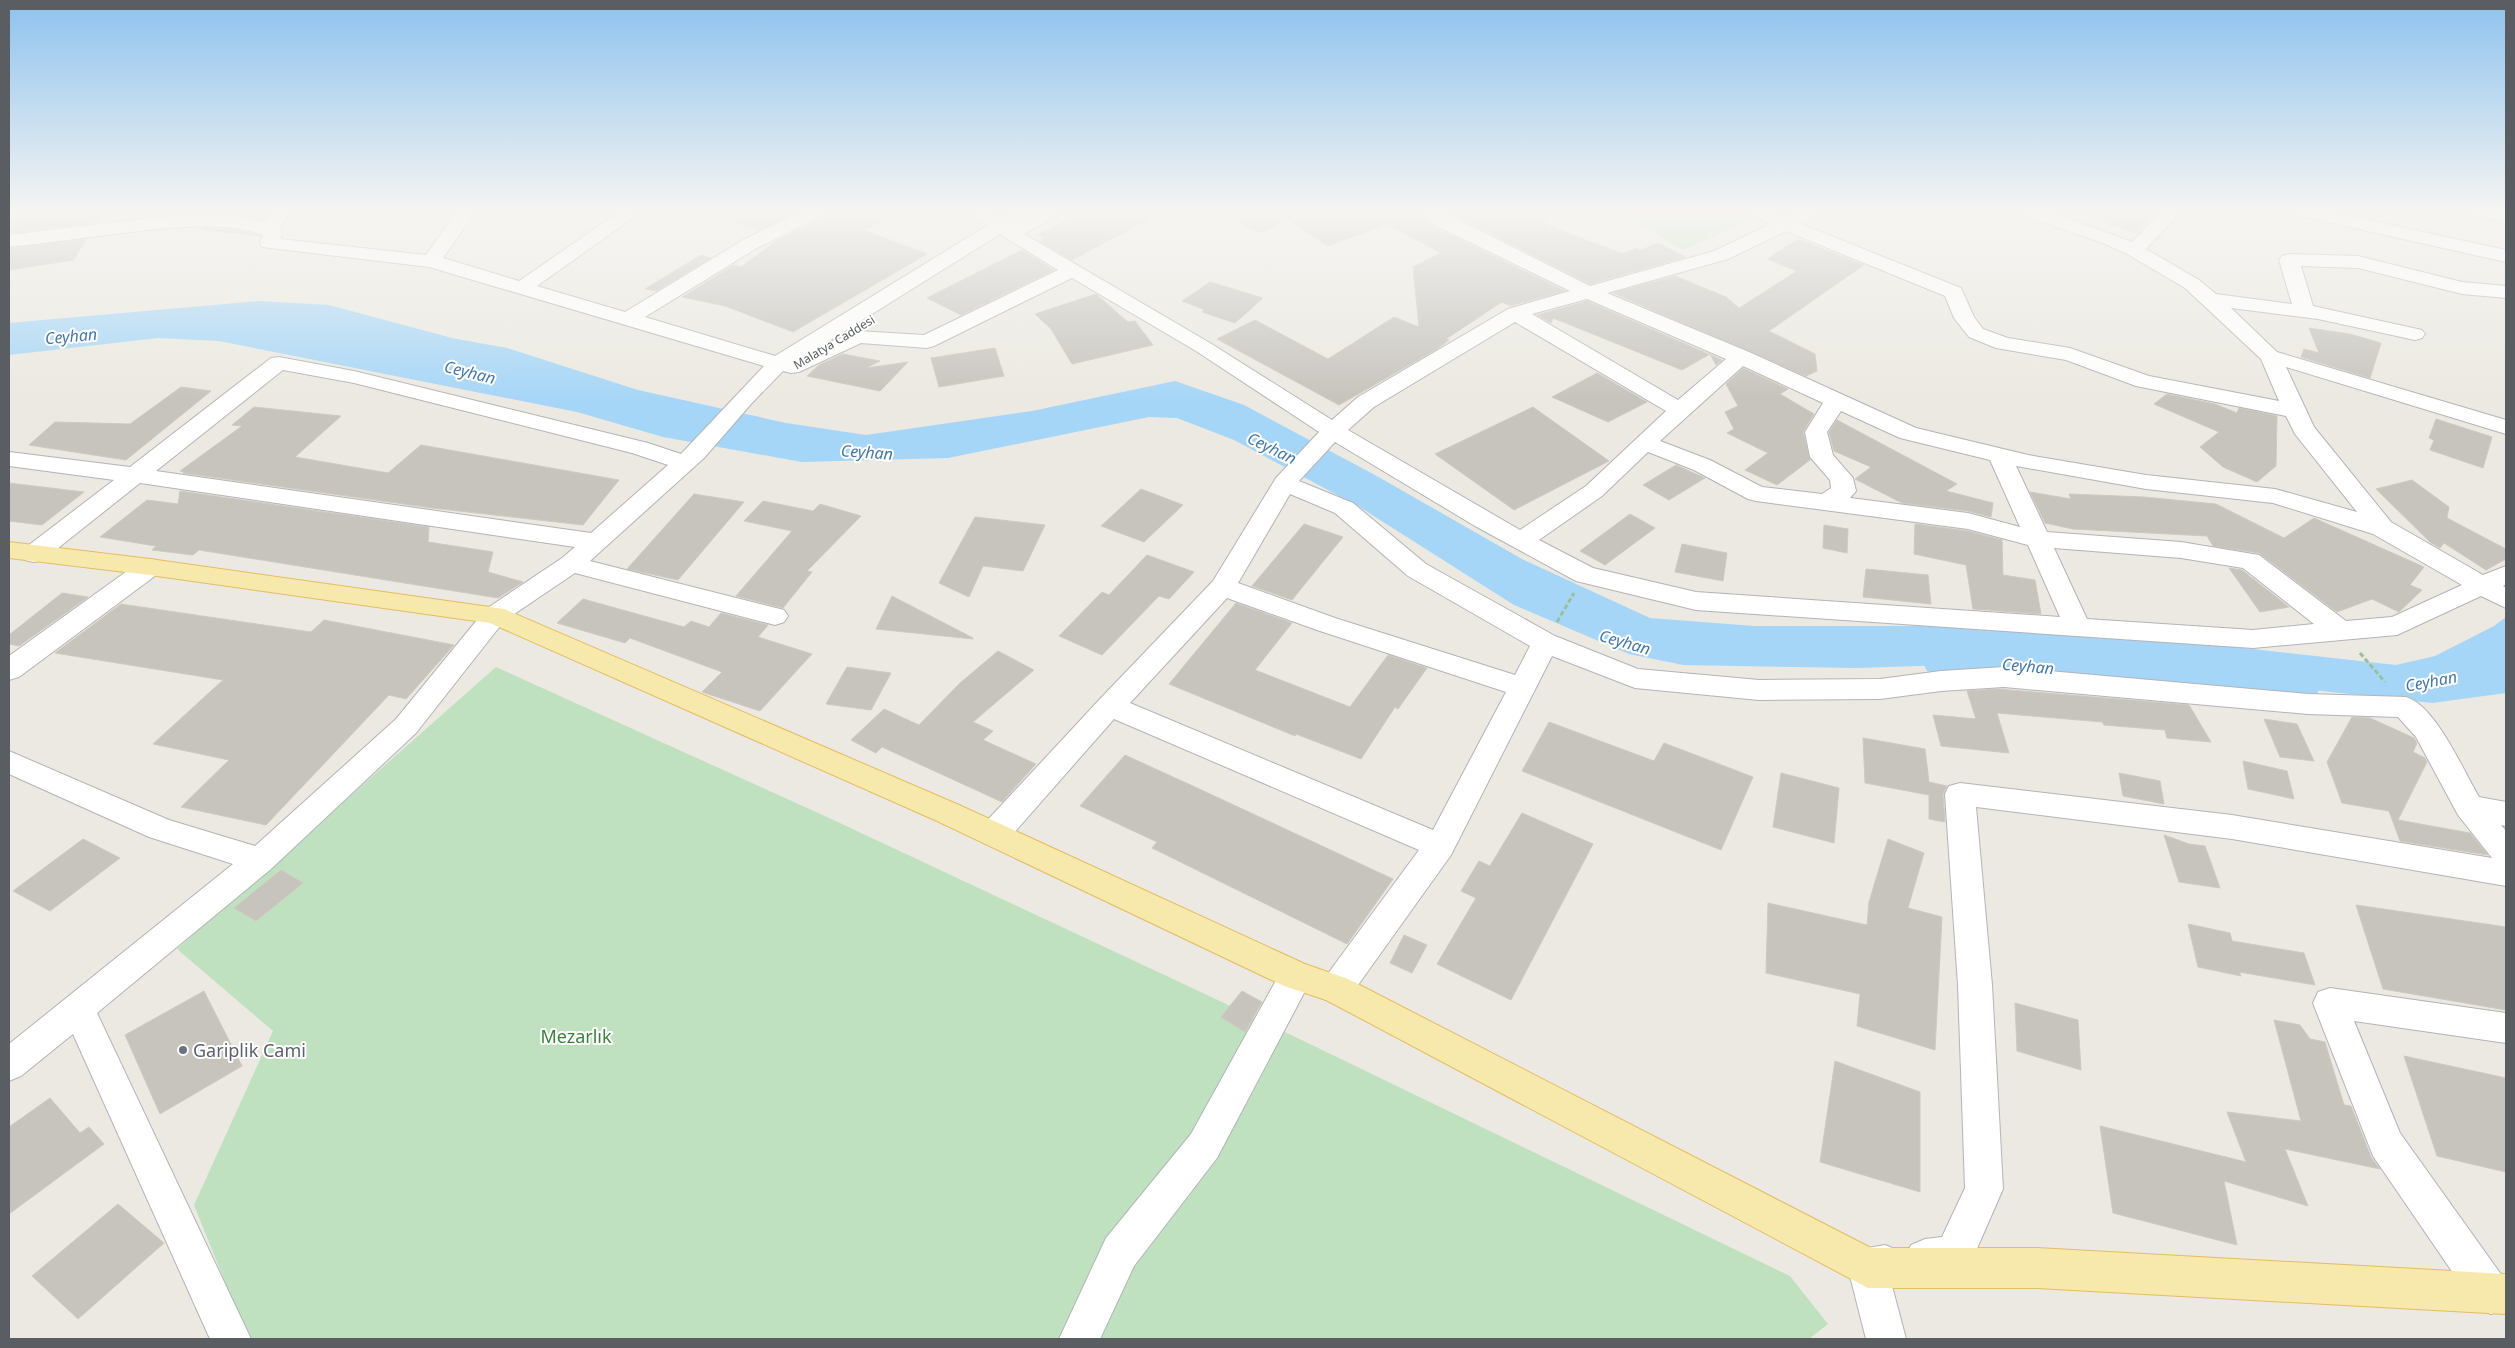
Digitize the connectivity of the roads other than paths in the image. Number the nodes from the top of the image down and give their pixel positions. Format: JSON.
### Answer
{"nodes":[{"id":1,"x":471,"y":273,"type":"edge"},
{"id":2,"x":543,"y":273,"type":"edge"},
{"id":3,"x":703,"y":273,"type":"edge"},
{"id":4,"x":934,"y":273,"type":"edge"},
{"id":5,"x":1068,"y":273,"type":"edge"},
{"id":6,"x":1079,"y":273,"type":"edge"},
{"id":7,"x":1551,"y":273,"type":"edge"},
{"id":8,"x":1652,"y":273,"type":"edge"},
{"id":9,"x":1906,"y":273,"type":"edge"},
{"id":10,"x":2173,"y":273,"type":"edge"},
{"id":11,"x":2293,"y":273,"type":"edge"},
{"id":12,"x":2402,"y":273,"type":"edge"},
{"id":13,"x":521,"y":288,"type":"junction"},
{"id":14,"x":1585,"y":291,"type":"junction"},
{"id":15,"x":2506,"y":292,"type":"edge"},
{"id":16,"x":2210,"y":299,"type":"junction"},
{"id":17,"x":2304,"y":311,"type":"junction"},
{"id":18,"x":1514,"y":313,"type":"junction"},
{"id":19,"x":628,"y":319,"type":"junction"},
{"id":20,"x":2415,"y":334,"type":"dead end"},
{"id":21,"x":2270,"y":356,"type":"junction"},
{"id":22,"x":1741,"y":357,"type":"junction"},
{"id":23,"x":786,"y":364,"type":"junction"},
{"id":24,"x":1836,"y":400,"type":"junction"},
{"id":25,"x":1680,"y":410,"type":"junction"},
{"id":26,"x":2294,"y":411,"type":"junction"},
{"id":27,"x":2506,"y":427,"type":"edge"},
{"id":28,"x":1328,"y":436,"type":"junction"},
{"id":29,"x":1644,"y":443,"type":"junction"},
{"id":30,"x":2000,"y":456,"type":"junction"},
{"id":31,"x":690,"y":458,"type":"junction"},
{"id":32,"x":9,"y":459,"type":"edge"},
{"id":33,"x":136,"y":476,"type":"junction"},
{"id":34,"x":1284,"y":483,"type":"junction"},
{"id":35,"x":1826,"y":502,"type":"junction"},
{"id":36,"x":2382,"y":528,"type":"junction"},
{"id":37,"x":2036,"y":539,"type":"junction"},
{"id":38,"x":1521,"y":541,"type":"junction"},
{"id":39,"x":596,"y":542,"type":"junction"},
{"id":40,"x":9,"y":550,"type":"edge"},
{"id":41,"x":34,"y":554,"type":"junction"},
{"id":42,"x":571,"y":564,"type":"junction"},
{"id":43,"x":150,"y":567,"type":"junction"},
{"id":44,"x":2506,"y":574,"type":"edge"},
{"id":45,"x":2481,"y":584,"type":"junction"},
{"id":46,"x":1223,"y":587,"type":"junction"},
{"id":47,"x":2506,"y":599,"type":"edge"},
{"id":48,"x":496,"y":615,"type":"junction"},
{"id":49,"x":776,"y":616,"type":"dead end"},
{"id":50,"x":2078,"y":628,"type":"junction"},
{"id":51,"x":2342,"y":632,"type":"junction"},
{"id":52,"x":1545,"y":643,"type":"junction"},
{"id":53,"x":9,"y":670,"type":"edge"},
{"id":54,"x":1522,"y":687,"type":"junction"},
{"id":55,"x":1110,"y":706,"type":"junction"},
{"id":56,"x":9,"y":762,"type":"edge"},
{"id":57,"x":2469,"y":807,"type":"junction"},
{"id":58,"x":2506,"y":814,"type":"edge"},
{"id":59,"x":994,"y":834,"type":"junction"},
{"id":60,"x":1440,"y":846,"type":"junction"},
{"id":61,"x":2506,"y":853,"type":"edge"},
{"id":62,"x":260,"y":860,"type":"junction"},
{"id":63,"x":2506,"y":873,"type":"edge"},
{"id":64,"x":1296,"y":976,"type":"junction"},
{"id":65,"x":1336,"y":989,"type":"junction"},
{"id":66,"x":78,"y":1008,"type":"junction"},
{"id":67,"x":2506,"y":1028,"type":"edge"},
{"id":68,"x":9,"y":1065,"type":"edge"},
{"id":69,"x":1868,"y":1268,"type":"junction"},
{"id":70,"x":2499,"y":1294,"type":"edge"},
{"id":71,"x":231,"y":1339,"type":"edge"},
{"id":72,"x":1079,"y":1339,"type":"edge"},
{"id":73,"x":1886,"y":1339,"type":"edge"}],
"edges":[{"from":1,"to":13,"type":"street"},
{"from":2,"to":13,"type":"street"},
{"from":3,"to":19,"type":"street"},
{"from":4,"to":23,"type":"street","name":"Malatya Caddesi"},
{"from":5,"to":23,"type":"street"},
{"from":6,"to":28,"type":"street"},
{"from":7,"to":14,"type":"street"},
{"from":8,"to":14,"type":"street"},
{"from":9,"to":26,"type":"street"},
{"from":10,"to":16,"type":"street"},
{"from":11,"to":17,"type":"street"},
{"from":12,"to":15,"type":"street"},
{"from":13,"to":19,"type":"street"},
{"from":14,"to":18,"type":"street"},
{"from":14,"to":22,"type":"street"},
{"from":16,"to":17,"type":"street"},
{"from":16,"to":21,"type":"street"},
{"from":17,"to":20,"type":"street"},
{"from":18,"to":25,"type":"street"},
{"from":18,"to":28,"type":"street"},
{"from":19,"to":23,"type":"street"},
{"from":21,"to":26,"type":"street"},
{"from":21,"to":27,"type":"street"},
{"from":22,"to":24,"type":"street"},
{"from":22,"to":25,"type":"street"},
{"from":23,"to":31,"type":"street","name":"Malatya Caddesi"},
{"from":24,"to":30,"type":"street"},
{"from":24,"to":35,"type":"street"},
{"from":25,"to":29,"type":"street"},
{"from":26,"to":36,"type":"street"},
{"from":28,"to":34,"type":"street"},
{"from":28,"to":38,"type":"street"},
{"from":29,"to":35,"type":"street"},
{"from":29,"to":38,"type":"street"},
{"from":30,"to":36,"type":"street"},
{"from":30,"to":37,"type":"street"},
{"from":31,"to":33,"type":"street"},
{"from":31,"to":39,"type":"street","name":"Malatya Caddesi"},
{"from":32,"to":33,"type":"street"},
{"from":33,"to":39,"type":"street"},
{"from":33,"to":41,"type":"street"},
{"from":34,"to":46,"type":"street"},
{"from":34,"to":52,"type":"street"},
{"from":35,"to":37,"type":"street"},
{"from":36,"to":45,"type":"street"},
{"from":37,"to":50,"type":"street"},
{"from":37,"to":51,"type":"street"},
{"from":38,"to":50,"type":"street"},
{"from":39,"to":42,"type":"street","name":"Malatya Caddesi"},
{"from":40,"to":41,"type":"main road"},
{"from":41,"to":43,"type":"main road"},
{"from":42,"to":48,"type":"street","name":"Malatya Caddesi"},
{"from":42,"to":49,"type":"street"},
{"from":43,"to":48,"type":"main road"},
{"from":43,"to":53,"type":"street"},
{"from":44,"to":45,"type":"street"},
{"from":45,"to":47,"type":"street"},
{"from":45,"to":51,"type":"street"},
{"from":46,"to":54,"type":"street"},
{"from":46,"to":55,"type":"street"},
{"from":48,"to":59,"type":"main road"},
{"from":48,"to":62,"type":"street","name":"Malatya Caddesi"},
{"from":50,"to":51,"type":"street"},
{"from":52,"to":54,"type":"street"},
{"from":52,"to":57,"type":"street"},
{"from":54,"to":60,"type":"street"},
{"from":55,"to":59,"type":"street"},
{"from":55,"to":60,"type":"street"},
{"from":56,"to":62,"type":"street"},
{"from":57,"to":58,"type":"street"},
{"from":57,"to":61,"type":"street"},
{"from":59,"to":64,"type":"main road"},
{"from":60,"to":65,"type":"street"},
{"from":62,"to":66,"type":"street","name":"Malatya Caddesi"},
{"from":63,"to":69,"type":"street"},
{"from":64,"to":65,"type":"main road"},
{"from":64,"to":72,"type":"street"},
{"from":65,"to":69,"type":"main road"},
{"from":66,"to":68,"type":"street","name":"Malatya Caddesi"},
{"from":66,"to":71,"type":"street"},
{"from":67,"to":70,"type":"street"},
{"from":69,"to":70,"type":"main road"},
{"from":69,"to":73,"type":"street"}]}
